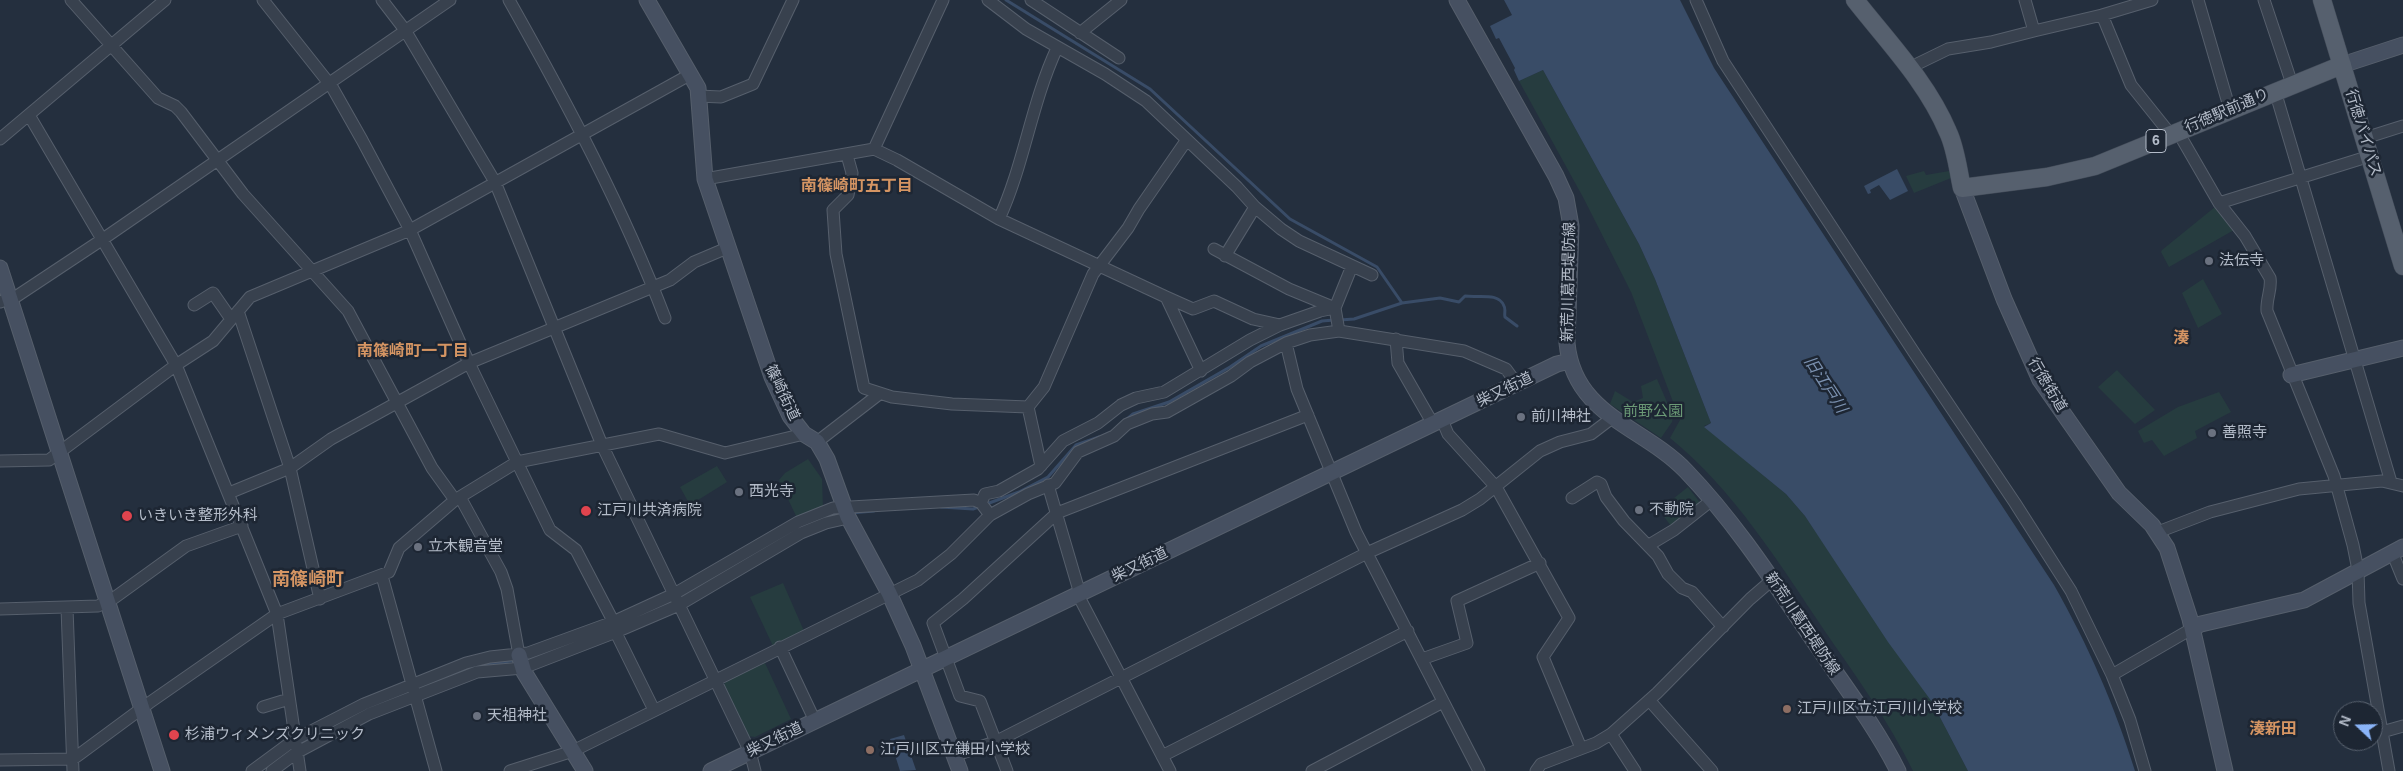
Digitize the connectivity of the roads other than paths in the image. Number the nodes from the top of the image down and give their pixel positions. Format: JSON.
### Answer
{"nodes":[{"id":1,"x":71,"y":0,"type":"edge"},
{"id":2,"x":166,"y":0,"type":"edge"},
{"id":3,"x":263,"y":0,"type":"edge"},
{"id":4,"x":382,"y":0,"type":"edge"},
{"id":5,"x":450,"y":0,"type":"edge"},
{"id":6,"x":509,"y":0,"type":"edge"},
{"id":7,"x":647,"y":0,"type":"edge"},
{"id":8,"x":793,"y":0,"type":"edge"},
{"id":9,"x":942,"y":0,"type":"edge"},
{"id":10,"x":988,"y":0,"type":"edge"},
{"id":11,"x":1031,"y":0,"type":"edge"},
{"id":12,"x":1121,"y":0,"type":"edge"},
{"id":13,"x":1457,"y":0,"type":"edge"},
{"id":14,"x":1696,"y":0,"type":"edge"},
{"id":15,"x":1855,"y":0,"type":"edge"},
{"id":16,"x":2025,"y":0,"type":"edge"},
{"id":17,"x":2152,"y":0,"type":"edge"},
{"id":18,"x":2198,"y":0,"type":"edge"},
{"id":19,"x":2264,"y":0,"type":"edge"},
{"id":20,"x":2322,"y":0,"type":"edge"},
{"id":21,"x":2102,"y":15,"type":"junction"},
{"id":22,"x":406,"y":30,"type":"junction"},
{"id":23,"x":2034,"y":31,"type":"junction"},
{"id":24,"x":1080,"y":34,"type":"junction"},
{"id":25,"x":2403,"y":45,"type":"edge"},
{"id":26,"x":112,"y":46,"type":"junction"},
{"id":27,"x":1057,"y":48,"type":"junction"},
{"id":28,"x":1119,"y":58,"type":"dead end"},
{"id":29,"x":2342,"y":65,"type":"junction"},
{"id":30,"x":1909,"y":68,"type":"junction"},
{"id":31,"x":691,"y":74,"type":"junction"},
{"id":32,"x":330,"y":83,"type":"junction"},
{"id":33,"x":2292,"y":84,"type":"junction"},
{"id":34,"x":2275,"y":91,"type":"junction"},
{"id":35,"x":698,"y":96,"type":"junction"},
{"id":36,"x":2230,"y":110,"type":"junction"},
{"id":37,"x":29,"y":115,"type":"junction"},
{"id":38,"x":2403,"y":126,"type":"edge"},
{"id":39,"x":2175,"y":133,"type":"junction"},
{"id":40,"x":583,"y":135,"type":"junction"},
{"id":41,"x":2365,"y":138,"type":"junction"},
{"id":42,"x":0,"y":140,"type":"edge"},
{"id":43,"x":1186,"y":141,"type":"junction"},
{"id":44,"x":874,"y":149,"type":"junction"},
{"id":45,"x":847,"y":155,"type":"junction"},
{"id":46,"x":2370,"y":156,"type":"junction"},
{"id":47,"x":216,"y":162,"type":"junction"},
{"id":48,"x":2300,"y":176,"type":"junction"},
{"id":49,"x":705,"y":180,"type":"junction"},
{"id":50,"x":495,"y":182,"type":"junction"},
{"id":51,"x":1962,"y":188,"type":"junction"},
{"id":52,"x":2219,"y":203,"type":"junction"},
{"id":53,"x":1255,"y":207,"type":"junction"},
{"id":54,"x":999,"y":219,"type":"junction"},
{"id":55,"x":410,"y":230,"type":"junction"},
{"id":56,"x":102,"y":239,"type":"junction"},
{"id":57,"x":727,"y":248,"type":"junction"},
{"id":58,"x":1214,"y":249,"type":"dead end"},
{"id":59,"x":1226,"y":256,"type":"junction"},
{"id":60,"x":1100,"y":266,"type":"junction"},
{"id":61,"x":1352,"y":266,"type":"junction"},
{"id":62,"x":2403,"y":266,"type":"edge"},
{"id":63,"x":0,"y":268,"type":"edge"},
{"id":64,"x":312,"y":272,"type":"junction"},
{"id":65,"x":1372,"y":275,"type":"dead end"},
{"id":66,"x":653,"y":287,"type":"junction"},
{"id":67,"x":1166,"y":298,"type":"junction"},
{"id":68,"x":5,"y":300,"type":"edge"},
{"id":69,"x":194,"y":305,"type":"dead end"},
{"id":70,"x":1335,"y":308,"type":"junction"},
{"id":71,"x":235,"y":315,"type":"junction"},
{"id":72,"x":665,"y":318,"type":"dead end"},
{"id":73,"x":1280,"y":325,"type":"junction"},
{"id":74,"x":555,"y":327,"type":"junction"},
{"id":75,"x":1338,"y":331,"type":"junction"},
{"id":76,"x":1396,"y":339,"type":"junction"},
{"id":77,"x":1286,"y":343,"type":"junction"},
{"id":78,"x":2403,"y":348,"type":"edge"},
{"id":79,"x":2355,"y":359,"type":"junction"},
{"id":80,"x":1570,"y":360,"type":"junction"},
{"id":81,"x":469,"y":362,"type":"junction"},
{"id":82,"x":176,"y":365,"type":"junction"},
{"id":83,"x":1201,"y":371,"type":"junction"},
{"id":84,"x":2291,"y":375,"type":"junction"},
{"id":85,"x":1517,"y":384,"type":"junction"},
{"id":86,"x":878,"y":394,"type":"junction"},
{"id":87,"x":395,"y":402,"type":"junction"},
{"id":88,"x":1028,"y":407,"type":"junction"},
{"id":89,"x":1308,"y":415,"type":"junction"},
{"id":90,"x":1612,"y":418,"type":"junction"},
{"id":91,"x":1438,"y":422,"type":"junction"},
{"id":92,"x":811,"y":438,"type":"junction"},
{"id":93,"x":602,"y":445,"type":"junction"},
{"id":94,"x":58,"y":454,"type":"junction"},
{"id":95,"x":0,"y":461,"type":"edge"},
{"id":96,"x":517,"y":462,"type":"junction"},
{"id":97,"x":1040,"y":466,"type":"junction"},
{"id":98,"x":290,"y":468,"type":"junction"},
{"id":99,"x":1333,"y":474,"type":"junction"},
{"id":100,"x":2391,"y":482,"type":"junction"},
{"id":101,"x":1048,"y":485,"type":"junction"},
{"id":102,"x":2336,"y":486,"type":"junction"},
{"id":103,"x":2403,"y":486,"type":"edge"},
{"id":104,"x":1496,"y":487,"type":"junction"},
{"id":105,"x":229,"y":493,"type":"junction"},
{"id":106,"x":1572,"y":498,"type":"dead end"},
{"id":107,"x":458,"y":499,"type":"junction"},
{"id":108,"x":1712,"y":500,"type":"junction"},
{"id":109,"x":981,"y":503,"type":"junction"},
{"id":110,"x":847,"y":513,"type":"junction"},
{"id":111,"x":1057,"y":513,"type":"junction"},
{"id":112,"x":990,"y":515,"type":"junction"},
{"id":113,"x":242,"y":526,"type":"junction"},
{"id":114,"x":2158,"y":532,"type":"junction"},
{"id":115,"x":1649,"y":545,"type":"junction"},
{"id":116,"x":2397,"y":549,"type":"edge"},
{"id":117,"x":1368,"y":553,"type":"junction"},
{"id":118,"x":1540,"y":563,"type":"junction"},
{"id":119,"x":2358,"y":570,"type":"junction"},
{"id":120,"x":382,"y":576,"type":"junction"},
{"id":121,"x":2403,"y":579,"type":"edge"},
{"id":122,"x":1772,"y":580,"type":"junction"},
{"id":123,"x":890,"y":593,"type":"junction"},
{"id":124,"x":1079,"y":594,"type":"junction"},
{"id":125,"x":320,"y":598,"type":"junction"},
{"id":126,"x":676,"y":599,"type":"junction"},
{"id":127,"x":106,"y":603,"type":"junction"},
{"id":128,"x":67,"y":608,"type":"junction"},
{"id":129,"x":0,"y":609,"type":"edge"},
{"id":130,"x":277,"y":614,"type":"junction"},
{"id":131,"x":614,"y":627,"type":"junction"},
{"id":132,"x":1723,"y":627,"type":"junction"},
{"id":133,"x":2193,"y":628,"type":"junction"},
{"id":134,"x":1408,"y":631,"type":"junction"},
{"id":135,"x":780,"y":648,"type":"junction"},
{"id":136,"x":947,"y":657,"type":"junction"},
{"id":137,"x":1422,"y":659,"type":"junction"},
{"id":138,"x":521,"y":661,"type":"junction"},
{"id":139,"x":922,"y":670,"type":"junction"},
{"id":140,"x":2112,"y":675,"type":"junction"},
{"id":141,"x":1122,"y":679,"type":"junction"},
{"id":142,"x":715,"y":681,"type":"junction"},
{"id":143,"x":413,"y":689,"type":"junction"},
{"id":144,"x":289,"y":699,"type":"junction"},
{"id":145,"x":1649,"y":700,"type":"junction"},
{"id":146,"x":2376,"y":701,"type":"edge"},
{"id":147,"x":1443,"y":702,"type":"junction"},
{"id":148,"x":263,"y":707,"type":"dead end"},
{"id":149,"x":142,"y":708,"type":"junction"},
{"id":150,"x":654,"y":710,"type":"junction"},
{"id":151,"x":815,"y":721,"type":"junction"},
{"id":152,"x":2403,"y":726,"type":"edge"},
{"id":153,"x":2383,"y":732,"type":"edge"},
{"id":154,"x":1611,"y":734,"type":"junction"},
{"id":155,"x":2383,"y":737,"type":"edge"},
{"id":156,"x":294,"y":740,"type":"junction"},
{"id":157,"x":995,"y":742,"type":"junction"},
{"id":158,"x":1580,"y":748,"type":"junction"},
{"id":159,"x":573,"y":751,"type":"junction"},
{"id":160,"x":750,"y":752,"type":"junction"},
{"id":161,"x":296,"y":753,"type":"junction"},
{"id":162,"x":954,"y":756,"type":"junction"},
{"id":163,"x":1162,"y":756,"type":"junction"},
{"id":164,"x":73,"y":759,"type":"junction"},
{"id":165,"x":0,"y":760,"type":"edge"},
{"id":166,"x":73,"y":771,"type":"edge"},
{"id":167,"x":162,"y":771,"type":"edge"},
{"id":168,"x":252,"y":771,"type":"edge"},
{"id":169,"x":272,"y":771,"type":"edge"},
{"id":170,"x":300,"y":771,"type":"edge"},
{"id":171,"x":436,"y":771,"type":"edge"},
{"id":172,"x":510,"y":771,"type":"edge"},
{"id":173,"x":585,"y":771,"type":"edge"},
{"id":174,"x":710,"y":771,"type":"edge"},
{"id":175,"x":755,"y":771,"type":"edge"},
{"id":176,"x":960,"y":771,"type":"edge"},
{"id":177,"x":1007,"y":771,"type":"edge"},
{"id":178,"x":1170,"y":771,"type":"edge"},
{"id":179,"x":1312,"y":771,"type":"edge"},
{"id":180,"x":1479,"y":771,"type":"edge"},
{"id":181,"x":1536,"y":771,"type":"edge"},
{"id":182,"x":1635,"y":771,"type":"edge"},
{"id":183,"x":1712,"y":771,"type":"edge"},
{"id":184,"x":1898,"y":771,"type":"edge"},
{"id":185,"x":2145,"y":771,"type":"edge"},
{"id":186,"x":2224,"y":771,"type":"edge"},
{"id":187,"x":2390,"y":771,"type":"edge"}],
"edges":[{"from":1,"to":26,"type":"street"},
{"from":2,"to":26,"type":"street"},
{"from":3,"to":32,"type":"street"},
{"from":4,"to":22,"type":"street"},
{"from":5,"to":22,"type":"street"},
{"from":6,"to":40,"type":"street"},
{"from":7,"to":31,"type":"street","name":"篠崎街道"},
{"from":8,"to":35,"type":"street"},
{"from":9,"to":44,"type":"street"},
{"from":10,"to":27,"type":"street"},
{"from":11,"to":24,"type":"street"},
{"from":12,"to":24,"type":"street"},
{"from":13,"to":80,"type":"street","name":"新荒川葛西堤防線"},
{"from":14,"to":140,"type":"street"},
{"from":15,"to":30,"type":"main road","name":"行徳街道"},
{"from":16,"to":23,"type":"street"},
{"from":17,"to":21,"type":"street"},
{"from":18,"to":36,"type":"street"},
{"from":19,"to":33,"type":"street"},
{"from":20,"to":29,"type":"main road","name":"行徳バイパス"},
{"from":21,"to":23,"type":"street"},
{"from":21,"to":39,"type":"street"},
{"from":22,"to":32,"type":"street"},
{"from":22,"to":50,"type":"street"},
{"from":23,"to":30,"type":"street"},
{"from":24,"to":28,"type":"street"},
{"from":25,"to":29,"type":"street","name":"行徳駅前通り"},
{"from":26,"to":37,"type":"street"},
{"from":26,"to":47,"type":"street"},
{"from":27,"to":43,"type":"street"},
{"from":27,"to":54,"type":"street"},
{"from":29,"to":33,"type":"main road","name":"行徳駅前通り","number":"6"},
{"from":29,"to":41,"type":"main road","name":"行徳バイパス"},
{"from":30,"to":51,"type":"main road","name":"行徳街道"},
{"from":31,"to":35,"type":"street","name":"篠崎街道"},
{"from":31,"to":40,"type":"street"},
{"from":32,"to":47,"type":"street"},
{"from":32,"to":55,"type":"street"},
{"from":33,"to":34,"type":"main road","name":"行徳駅前通り","number":"6"},
{"from":34,"to":36,"type":"main road","name":"行徳駅前通り","number":"6"},
{"from":34,"to":48,"type":"street"},
{"from":35,"to":49,"type":"street","name":"篠崎街道"},
{"from":36,"to":39,"type":"main road","name":"行徳駅前通り","number":"6"},
{"from":37,"to":42,"type":"street"},
{"from":37,"to":56,"type":"street"},
{"from":38,"to":41,"type":"street"},
{"from":39,"to":51,"type":"main road","name":"行徳駅前通り","number":"6"},
{"from":39,"to":52,"type":"street"},
{"from":40,"to":50,"type":"street"},
{"from":40,"to":66,"type":"street"},
{"from":41,"to":46,"type":"main road","name":"行徳バイパス"},
{"from":43,"to":53,"type":"street"},
{"from":43,"to":60,"type":"street"},
{"from":44,"to":45,"type":"street"},
{"from":44,"to":54,"type":"street"},
{"from":45,"to":49,"type":"street"},
{"from":45,"to":86,"type":"street"},
{"from":46,"to":48,"type":"street"},
{"from":46,"to":62,"type":"main road","name":"行徳バイパス"},
{"from":47,"to":56,"type":"street"},
{"from":47,"to":64,"type":"street"},
{"from":48,"to":52,"type":"street"},
{"from":48,"to":79,"type":"street"},
{"from":49,"to":57,"type":"street","name":"篠崎街道"},
{"from":50,"to":55,"type":"street"},
{"from":50,"to":74,"type":"street"},
{"from":51,"to":114,"type":"street","name":"行徳街道"},
{"from":52,"to":84,"type":"street"},
{"from":53,"to":59,"type":"street"},
{"from":53,"to":61,"type":"street"},
{"from":54,"to":60,"type":"street"},
{"from":55,"to":64,"type":"street"},
{"from":55,"to":81,"type":"street"},
{"from":56,"to":68,"type":"street"},
{"from":56,"to":82,"type":"street"},
{"from":57,"to":66,"type":"street"},
{"from":57,"to":92,"type":"street","name":"篠崎街道"},
{"from":58,"to":59,"type":"street"},
{"from":59,"to":70,"type":"street"},
{"from":60,"to":67,"type":"street"},
{"from":60,"to":88,"type":"street"},
{"from":61,"to":65,"type":"street"},
{"from":61,"to":70,"type":"street"},
{"from":63,"to":68,"type":"street"},
{"from":64,"to":71,"type":"street"},
{"from":64,"to":87,"type":"street"},
{"from":66,"to":72,"type":"street"},
{"from":66,"to":74,"type":"street"},
{"from":67,"to":73,"type":"street"},
{"from":67,"to":83,"type":"street"},
{"from":68,"to":94,"type":"street"},
{"from":69,"to":71,"type":"street"},
{"from":70,"to":73,"type":"street"},
{"from":70,"to":75,"type":"street"},
{"from":71,"to":82,"type":"street"},
{"from":71,"to":98,"type":"street"},
{"from":73,"to":83,"type":"street"},
{"from":74,"to":81,"type":"street"},
{"from":74,"to":93,"type":"street"},
{"from":75,"to":76,"type":"street"},
{"from":75,"to":77,"type":"street"},
{"from":76,"to":85,"type":"street"},
{"from":76,"to":91,"type":"street"},
{"from":77,"to":89,"type":"street"},
{"from":77,"to":101,"type":"street"},
{"from":78,"to":79,"type":"street"},
{"from":79,"to":84,"type":"street"},
{"from":79,"to":100,"type":"street"},
{"from":80,"to":85,"type":"street","name":"柴又街道"},
{"from":80,"to":90,"type":"street","name":"新荒川葛西堤防線"},
{"from":81,"to":87,"type":"street"},
{"from":81,"to":96,"type":"street"},
{"from":82,"to":94,"type":"street"},
{"from":82,"to":105,"type":"street"},
{"from":83,"to":97,"type":"street"},
{"from":84,"to":102,"type":"street"},
{"from":85,"to":91,"type":"street","name":"柴又街道"},
{"from":86,"to":88,"type":"street"},
{"from":86,"to":92,"type":"street"},
{"from":87,"to":98,"type":"street"},
{"from":87,"to":107,"type":"street"},
{"from":88,"to":97,"type":"street"},
{"from":89,"to":99,"type":"street"},
{"from":89,"to":111,"type":"street"},
{"from":90,"to":104,"type":"street"},
{"from":90,"to":108,"type":"street","name":"新荒川葛西堤防線"},
{"from":91,"to":99,"type":"street","name":"柴又街道"},
{"from":91,"to":104,"type":"street"},
{"from":92,"to":93,"type":"street"},
{"from":92,"to":110,"type":"street","name":"篠崎街道"},
{"from":93,"to":96,"type":"street"},
{"from":93,"to":126,"type":"street"},
{"from":94,"to":95,"type":"street"},
{"from":94,"to":127,"type":"street"},
{"from":96,"to":107,"type":"street"},
{"from":96,"to":131,"type":"street"},
{"from":97,"to":109,"type":"street"},
{"from":98,"to":105,"type":"street"},
{"from":98,"to":125,"type":"street"},
{"from":99,"to":117,"type":"street"},
{"from":99,"to":124,"type":"street","name":"柴又街道"},
{"from":100,"to":102,"type":"street"},
{"from":100,"to":103,"type":"street"},
{"from":101,"to":111,"type":"street"},
{"from":101,"to":112,"type":"street"},
{"from":102,"to":114,"type":"street"},
{"from":102,"to":119,"type":"street"},
{"from":104,"to":117,"type":"street"},
{"from":104,"to":118,"type":"street"},
{"from":105,"to":113,"type":"street"},
{"from":106,"to":115,"type":"street"},
{"from":107,"to":120,"type":"street"},
{"from":107,"to":138,"type":"street"},
{"from":108,"to":115,"type":"street"},
{"from":108,"to":122,"type":"street","name":"新荒川葛西堤防線"},
{"from":109,"to":110,"type":"street"},
{"from":109,"to":112,"type":"street"},
{"from":110,"to":123,"type":"street","name":"篠崎街道"},
{"from":110,"to":126,"type":"street"},
{"from":111,"to":124,"type":"street"},
{"from":111,"to":136,"type":"street"},
{"from":112,"to":123,"type":"street"},
{"from":113,"to":127,"type":"street"},
{"from":113,"to":130,"type":"street"},
{"from":114,"to":133,"type":"street","name":"行徳街道"},
{"from":115,"to":132,"type":"street"},
{"from":116,"to":119,"type":"street"},
{"from":116,"to":121,"type":"street"},
{"from":117,"to":134,"type":"street"},
{"from":117,"to":141,"type":"street"},
{"from":118,"to":137,"type":"street"},
{"from":118,"to":158,"type":"street"},
{"from":119,"to":133,"type":"street"},
{"from":119,"to":146,"type":"street"},
{"from":120,"to":125,"type":"street"},
{"from":120,"to":143,"type":"street"},
{"from":122,"to":132,"type":"street"},
{"from":122,"to":184,"type":"street","name":"新荒川葛西堤防線"},
{"from":123,"to":135,"type":"street"},
{"from":123,"to":139,"type":"street","name":"篠崎街道"},
{"from":124,"to":136,"type":"street","name":"柴又街道"},
{"from":124,"to":141,"type":"street"},
{"from":125,"to":130,"type":"street"},
{"from":126,"to":131,"type":"street"},
{"from":126,"to":142,"type":"street"},
{"from":127,"to":128,"type":"street"},
{"from":127,"to":149,"type":"street"},
{"from":128,"to":129,"type":"street"},
{"from":128,"to":164,"type":"street"},
{"from":130,"to":144,"type":"street"},
{"from":130,"to":149,"type":"street"},
{"from":131,"to":138,"type":"street"},
{"from":131,"to":150,"type":"street"},
{"from":132,"to":145,"type":"street"},
{"from":133,"to":140,"type":"street"},
{"from":133,"to":186,"type":"street","name":"行徳街道"},
{"from":134,"to":137,"type":"street"},
{"from":134,"to":163,"type":"street"},
{"from":135,"to":142,"type":"street"},
{"from":135,"to":151,"type":"street"},
{"from":136,"to":139,"type":"street","name":"柴又街道"},
{"from":136,"to":157,"type":"street"},
{"from":137,"to":147,"type":"street"},
{"from":138,"to":143,"type":"street"},
{"from":138,"to":159,"type":"street"},
{"from":139,"to":151,"type":"street","name":"柴又街道"},
{"from":139,"to":162,"type":"street","name":"篠崎街道"},
{"from":140,"to":185,"type":"street"},
{"from":141,"to":157,"type":"street"},
{"from":141,"to":163,"type":"street"},
{"from":142,"to":150,"type":"street"},
{"from":142,"to":160,"type":"street"},
{"from":143,"to":156,"type":"street"},
{"from":143,"to":161,"type":"street"},
{"from":143,"to":171,"type":"street"},
{"from":144,"to":148,"type":"street"},
{"from":144,"to":156,"type":"street"},
{"from":145,"to":154,"type":"street"},
{"from":145,"to":183,"type":"street"},
{"from":147,"to":179,"type":"street"},
{"from":147,"to":180,"type":"street"},
{"from":149,"to":164,"type":"street"},
{"from":149,"to":167,"type":"street"},
{"from":150,"to":159,"type":"street"},
{"from":151,"to":160,"type":"street","name":"柴又街道"},
{"from":152,"to":153,"type":"street"},
{"from":154,"to":158,"type":"street"},
{"from":154,"to":182,"type":"street"},
{"from":155,"to":187,"type":"street"},
{"from":156,"to":161,"type":"street"},
{"from":156,"to":168,"type":"street"},
{"from":157,"to":162,"type":"street"},
{"from":157,"to":177,"type":"street"},
{"from":158,"to":181,"type":"street"},
{"from":159,"to":172,"type":"street"},
{"from":159,"to":173,"type":"street"},
{"from":160,"to":174,"type":"street","name":"柴又街道"},
{"from":160,"to":175,"type":"street"},
{"from":161,"to":169,"type":"street"},
{"from":161,"to":170,"type":"street"},
{"from":162,"to":176,"type":"street","name":"篠崎街道"},
{"from":163,"to":178,"type":"street"},
{"from":164,"to":165,"type":"street"},
{"from":164,"to":166,"type":"street"}]}
